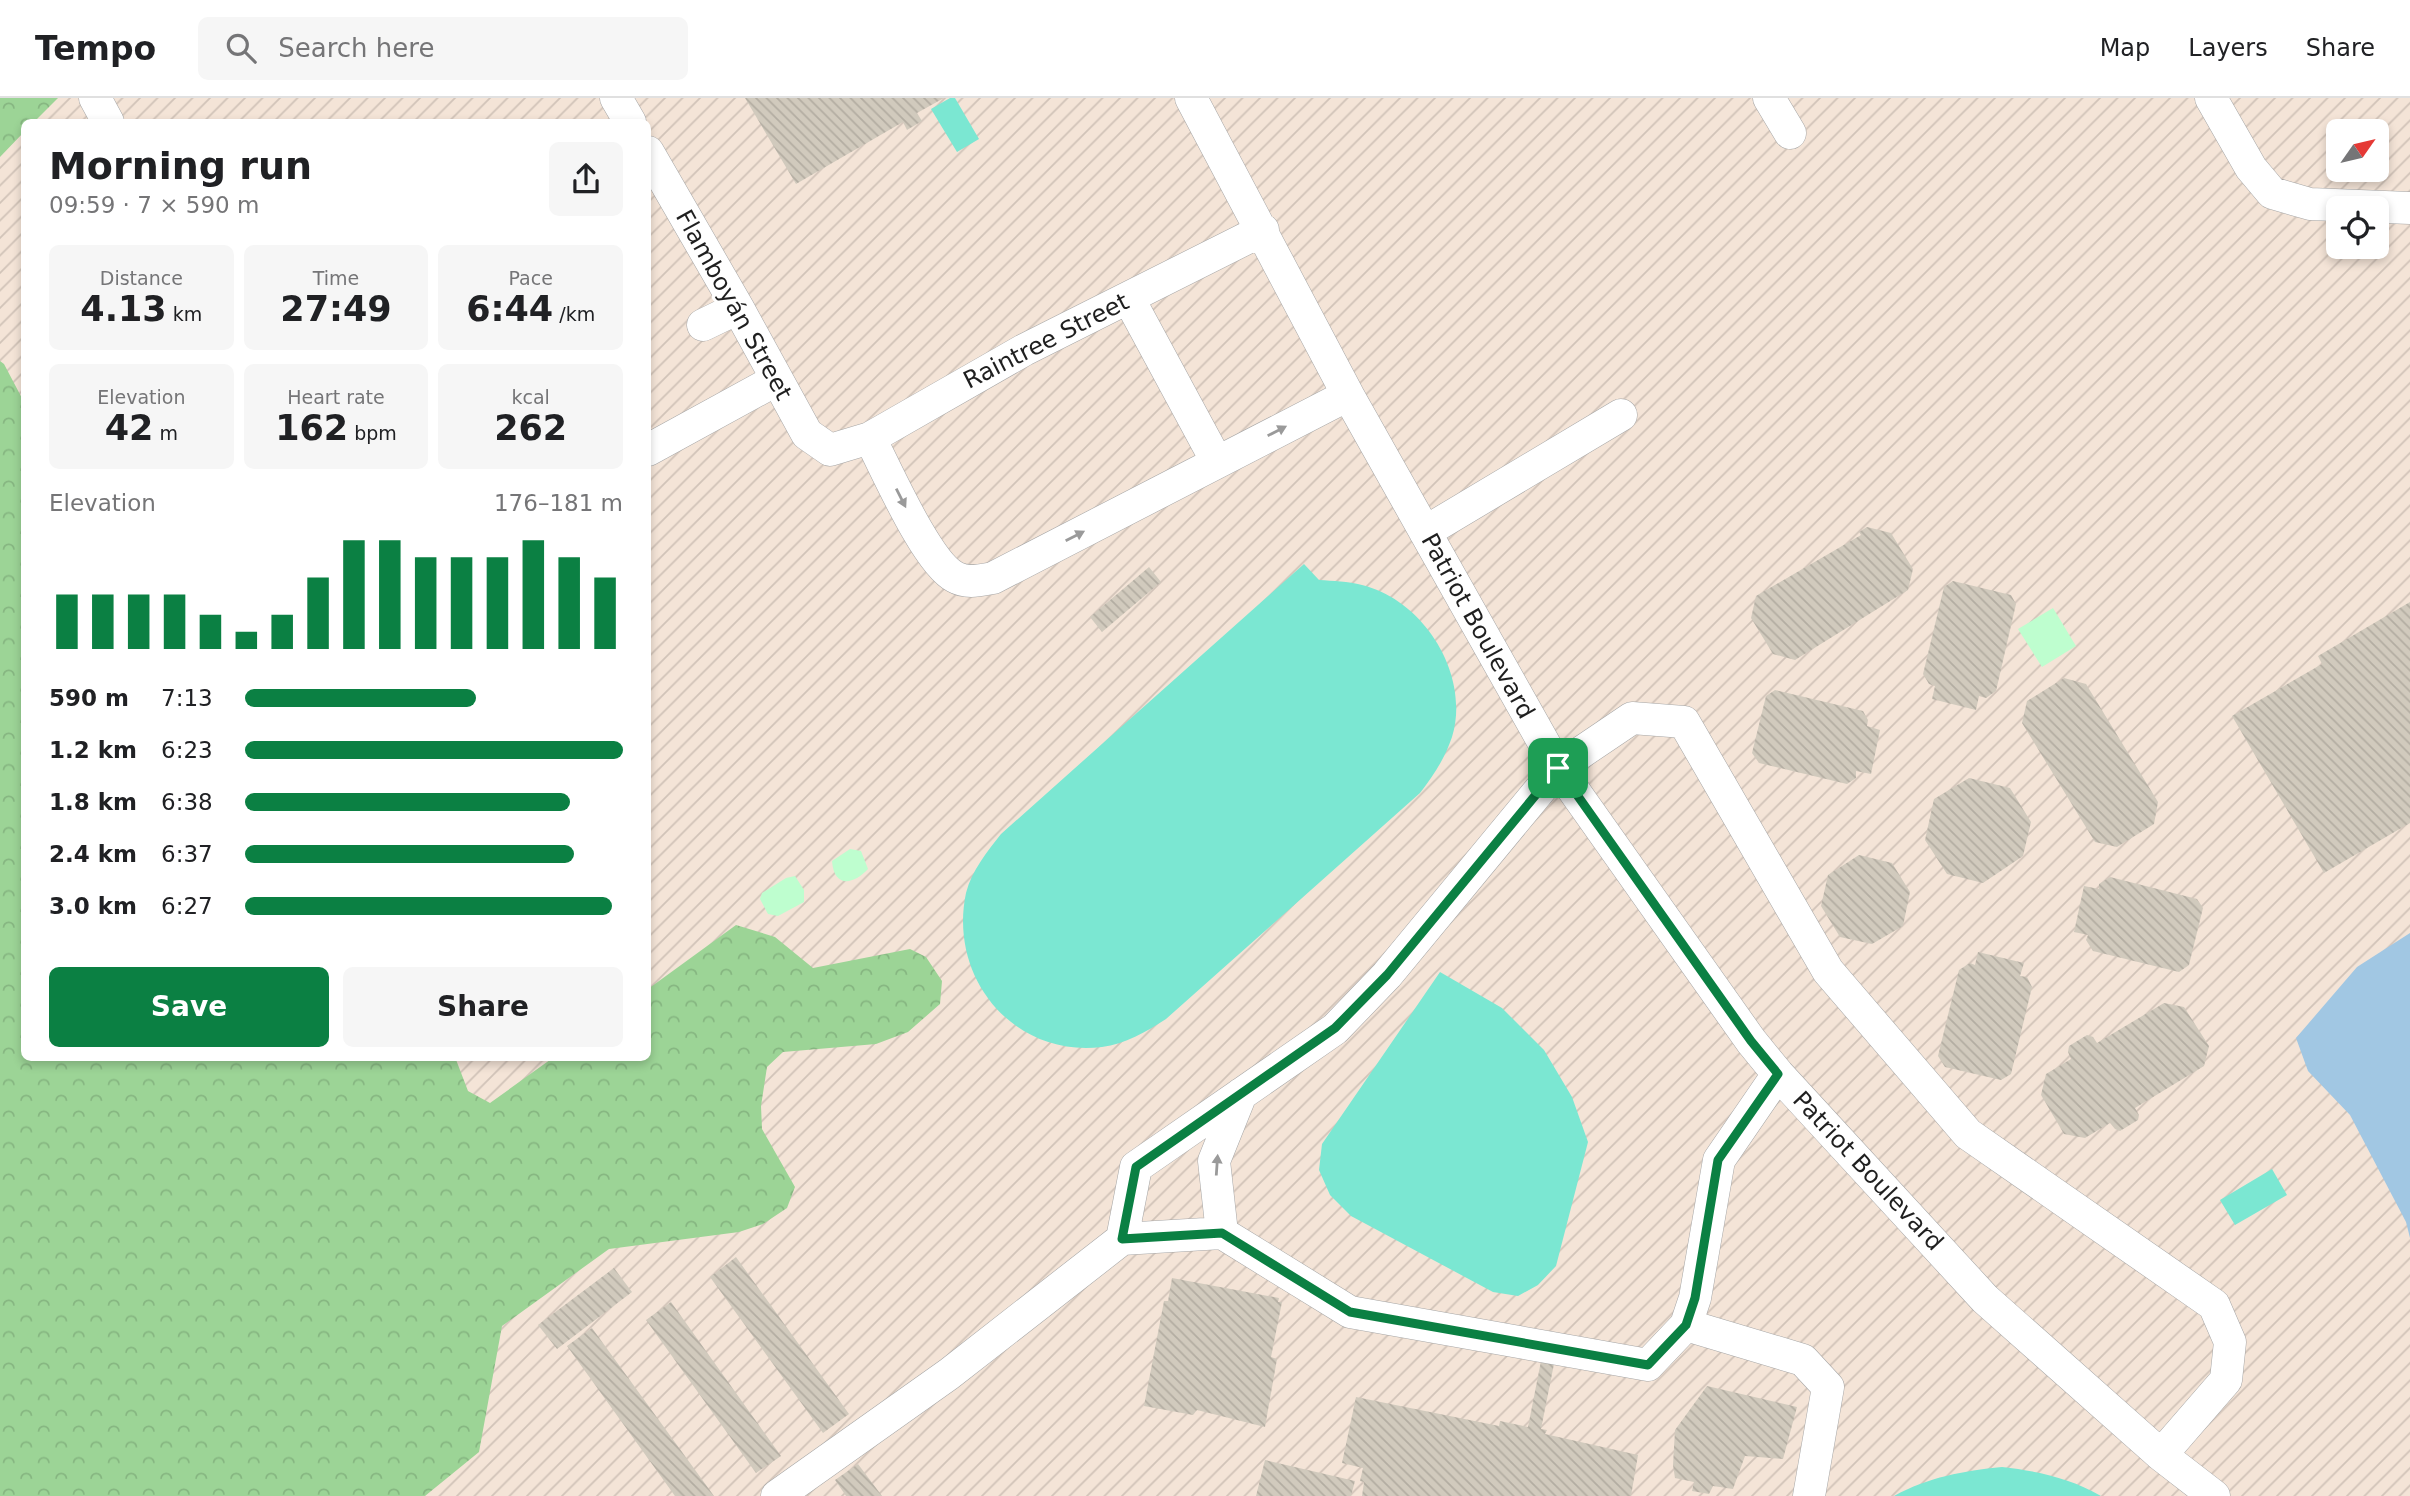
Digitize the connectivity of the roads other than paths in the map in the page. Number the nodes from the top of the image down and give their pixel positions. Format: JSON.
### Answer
{"nodes":[{"id":1,"x":616,"y":98,"type":"edge"},
{"id":2,"x":1191,"y":98,"type":"edge"},
{"id":3,"x":1769,"y":98,"type":"edge"},
{"id":4,"x":2211,"y":98,"type":"edge"},
{"id":5,"x":629,"y":119,"type":"edge"},
{"id":6,"x":1790,"y":134,"type":"dead end"},
{"id":7,"x":651,"y":157,"type":"edge"},
{"id":8,"x":2410,"y":208,"type":"edge"},
{"id":9,"x":1262,"y":230,"type":"junction"},
{"id":10,"x":1129,"y":299,"type":"junction"},
{"id":11,"x":738,"y":308,"type":"junction"},
{"id":12,"x":704,"y":325,"type":"dead end"},
{"id":13,"x":776,"y":380,"type":"junction"},
{"id":14,"x":1348,"y":395,"type":"junction"},
{"id":15,"x":1621,"y":415,"type":"dead end"},
{"id":16,"x":870,"y":438,"type":"junction"},
{"id":17,"x":651,"y":448,"type":"edge"},
{"id":18,"x":830,"y":450,"type":"joint"},
{"id":19,"x":1217,"y":462,"type":"junction"},
{"id":20,"x":1425,"y":532,"type":"junction"},
{"id":21,"x":1558,"y":768,"type":"junction"},
{"id":22,"x":1778,"y":1074,"type":"junction"},
{"id":23,"x":1241,"y":1094,"type":"junction"},
{"id":24,"x":1222,"y":1233,"type":"junction"},
{"id":25,"x":1122,"y":1239,"type":"junction"},
{"id":26,"x":1686,"y":1325,"type":"junction"},
{"id":27,"x":2161,"y":1455,"type":"junction"},
{"id":28,"x":777,"y":1496,"type":"edge"},
{"id":29,"x":1809,"y":1496,"type":"edge"},
{"id":30,"x":2214,"y":1496,"type":"edge"}],
"edges":[{"from":1,"to":5,"type":"street"},
{"from":2,"to":9,"type":"street","name":"Patriot Boulevard"},
{"from":3,"to":6,"type":"street"},
{"from":4,"to":8,"type":"street"},
{"from":7,"to":11,"type":"street","name":"Flamboyán Street"},
{"from":9,"to":10,"type":"street","name":"Raintree Street"},
{"from":9,"to":14,"type":"street","name":"Patriot Boulevard"},
{"from":10,"to":16,"type":"street","name":"Raintree Street"},
{"from":10,"to":19,"type":"street"},
{"from":11,"to":12,"type":"street"},
{"from":11,"to":13,"type":"street","name":"Flamboyán Street"},
{"from":13,"to":17,"type":"street"},
{"from":13,"to":18,"type":"street","name":"Flamboyán Street"},
{"from":19,"to":14,"type":"street","one_way":true},
{"from":14,"to":20,"type":"street","name":"Patriot Boulevard"},
{"from":15,"to":20,"type":"street"},
{"from":16,"to":18,"type":"street","name":"Raintree Street"},
{"from":16,"to":19,"type":"street","one_way":true},
{"from":20,"to":21,"type":"street","name":"Patriot Boulevard"},
{"from":21,"to":22,"type":"street","name":"Patriot Boulevard"},
{"from":21,"to":23,"type":"street"},
{"from":21,"to":27,"type":"street"},
{"from":22,"to":26,"type":"street"},
{"from":22,"to":27,"type":"street","name":"Patriot Boulevard"},
{"from":24,"to":23,"type":"street","one_way":true},
{"from":23,"to":25,"type":"street"},
{"from":24,"to":25,"type":"street"},
{"from":24,"to":26,"type":"street"},
{"from":25,"to":28,"type":"street"},
{"from":26,"to":29,"type":"street"},
{"from":27,"to":30,"type":"street","name":"Patriot Boulevard"}]}
